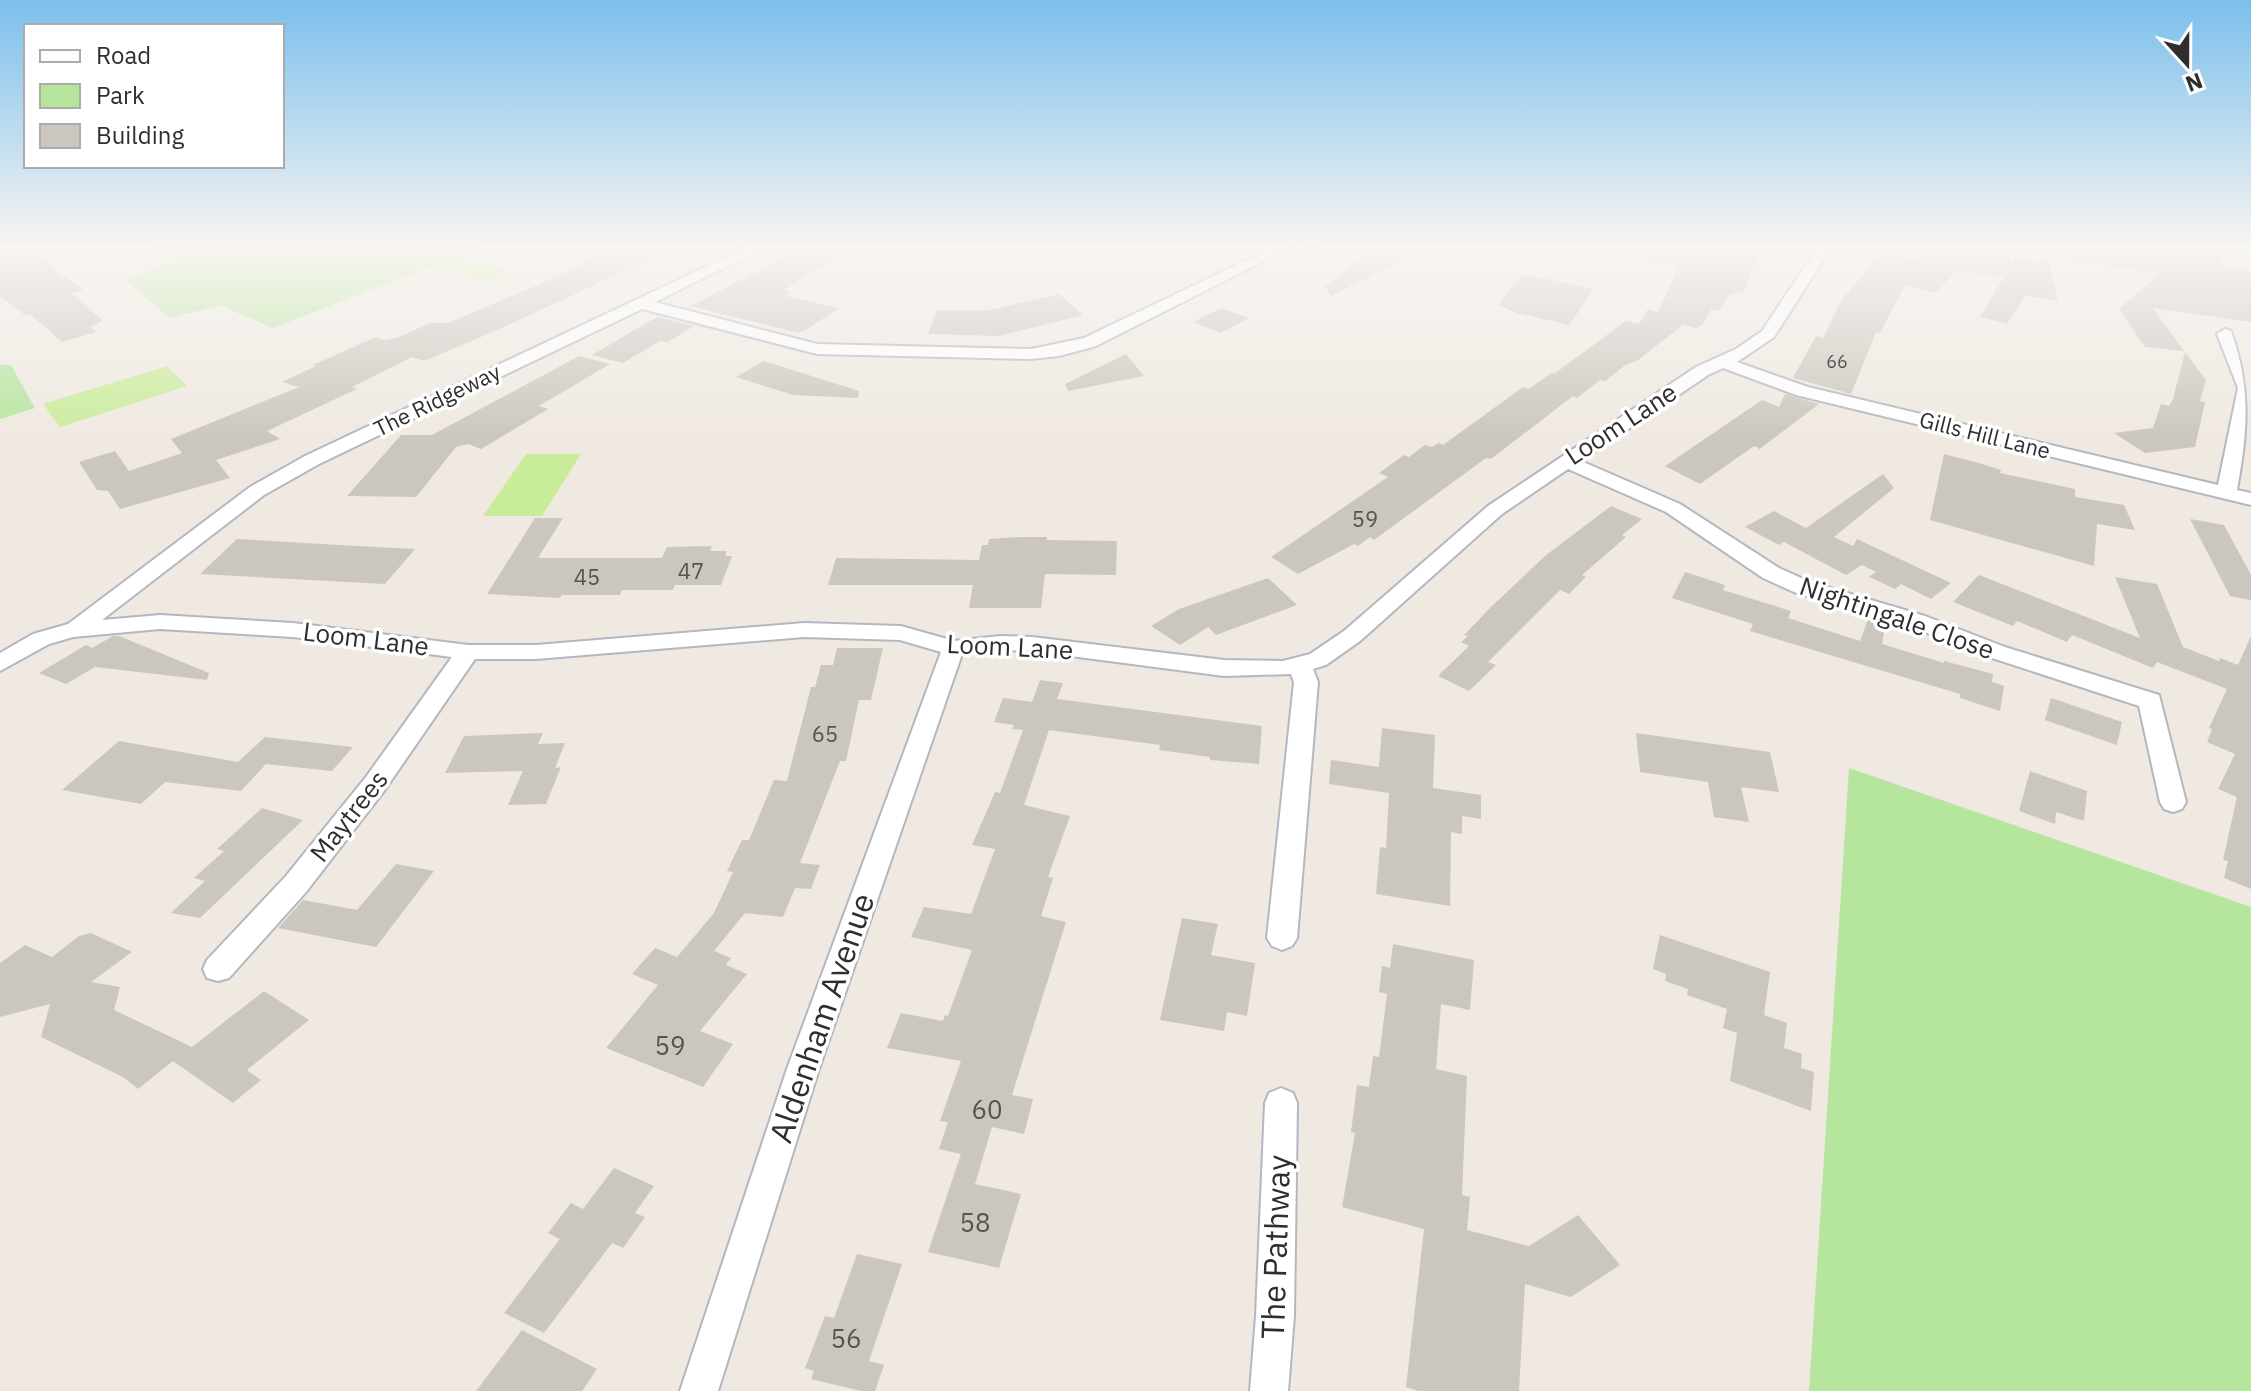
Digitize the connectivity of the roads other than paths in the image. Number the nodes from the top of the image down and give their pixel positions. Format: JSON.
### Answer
{"nodes":[{"id":1,"x":625,"y":310,"type":"edge"},
{"id":2,"x":666,"y":310,"type":"edge"},
{"id":3,"x":1156,"y":310,"type":"edge"},
{"id":4,"x":1784,"y":310,"type":"edge"},
{"id":5,"x":2225,"y":334,"type":"dead end"},
{"id":6,"x":1722,"y":362,"type":"junction"},
{"id":7,"x":1565,"y":461,"type":"junction"},
{"id":8,"x":2226,"y":493,"type":"junction"},
{"id":9,"x":2251,"y":499,"type":"edge"},
{"id":10,"x":132,"y":589,"type":"junction"},
{"id":11,"x":160,"y":622,"type":"junction"},
{"id":12,"x":72,"y":630,"type":"junction"},
{"id":13,"x":954,"y":648,"type":"junction"},
{"id":14,"x":468,"y":652,"type":"junction"},
{"id":15,"x":0,"y":663,"type":"edge"},
{"id":16,"x":1300,"y":666,"type":"junction"},
{"id":17,"x":2173,"y":802,"type":"dead end"},
{"id":18,"x":1282,"y":938,"type":"dead end"},
{"id":19,"x":218,"y":969,"type":"dead end"},
{"id":20,"x":1281,"y":1103,"type":"dead end"},
{"id":21,"x":699,"y":1391,"type":"edge"},
{"id":22,"x":1269,"y":1391,"type":"edge"}],
"edges":[{"from":1,"to":10,"type":"street","name":"The Ridgeway"},
{"from":2,"to":3,"type":"street"},
{"from":4,"to":6,"type":"street","name":"Loom Lane"},
{"from":5,"to":8,"type":"street"},
{"from":6,"to":7,"type":"street","name":"Loom Lane"},
{"from":6,"to":8,"type":"street","name":"Gills Hill Lane"},
{"from":7,"to":16,"type":"street","name":"Loom Lane"},
{"from":7,"to":17,"type":"street","name":"Nightingale Close"},
{"from":8,"to":9,"type":"street","name":"Gills Hill Lane"},
{"from":10,"to":11,"type":"street"},
{"from":10,"to":12,"type":"street","name":"The Ridgeway"},
{"from":11,"to":12,"type":"street","name":"Loom Lane"},
{"from":11,"to":14,"type":"street","name":"Loom Lane"},
{"from":12,"to":15,"type":"street","name":"Loom Lane"},
{"from":13,"to":14,"type":"street","name":"Loom Lane"},
{"from":13,"to":16,"type":"street","name":"Loom Lane"},
{"from":13,"to":21,"type":"street","name":"Aldenham Avenue"},
{"from":14,"to":19,"type":"street","name":"Maytrees"},
{"from":16,"to":18,"type":"street"},
{"from":20,"to":22,"type":"street","name":"The Pathway"}]}
